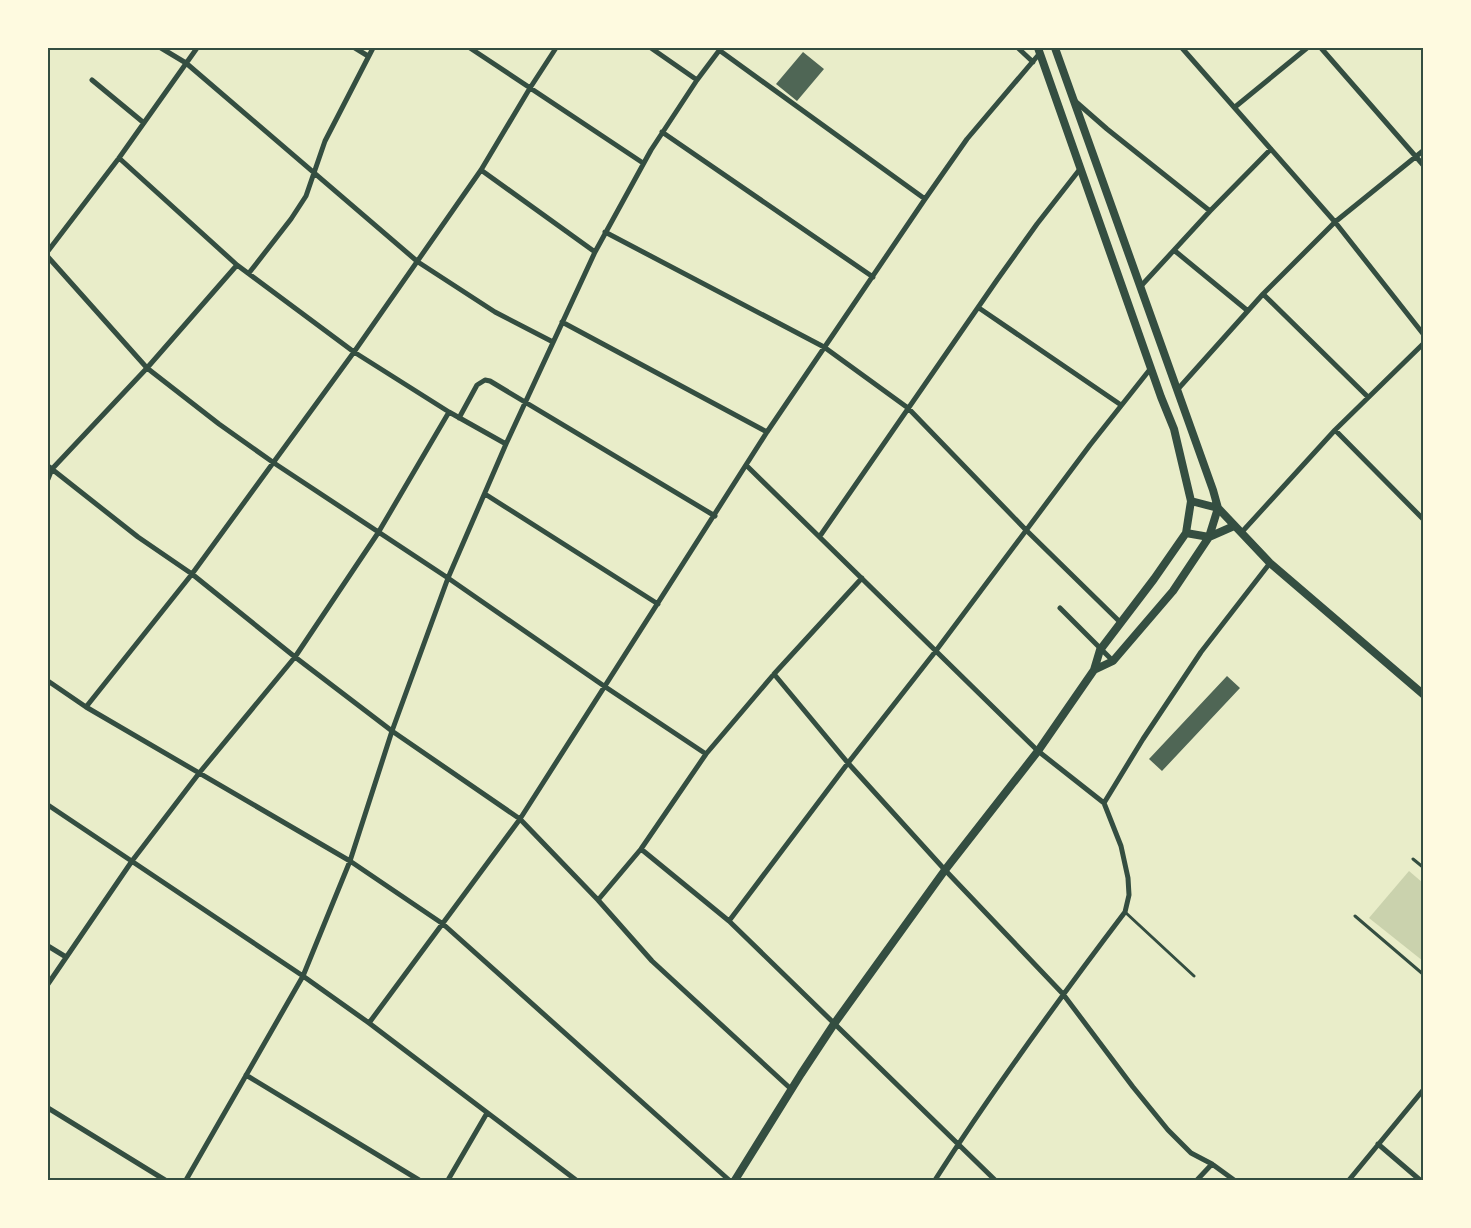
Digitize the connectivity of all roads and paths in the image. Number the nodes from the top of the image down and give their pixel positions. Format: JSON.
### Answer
{"nodes":[{"id":1,"x":161,"y":48,"type":"edge"},
{"id":2,"x":196,"y":48,"type":"edge"},
{"id":3,"x":355,"y":48,"type":"edge"},
{"id":4,"x":373,"y":48,"type":"edge"},
{"id":5,"x":470,"y":48,"type":"edge"},
{"id":6,"x":556,"y":48,"type":"edge"},
{"id":7,"x":651,"y":48,"type":"edge"},
{"id":8,"x":1018,"y":48,"type":"edge"},
{"id":9,"x":1055,"y":48,"type":"edge"},
{"id":10,"x":1182,"y":48,"type":"edge"},
{"id":11,"x":1308,"y":48,"type":"edge"},
{"id":12,"x":1321,"y":48,"type":"edge"},
{"id":13,"x":720,"y":49,"type":"edge"},
{"id":14,"x":1039,"y":50,"type":"edge"},
{"id":15,"x":368,"y":56,"type":"junction"},
{"id":16,"x":1033,"y":62,"type":"junction"},
{"id":17,"x":186,"y":63,"type":"junction"},
{"id":18,"x":92,"y":80,"type":"dead end"},
{"id":19,"x":697,"y":80,"type":"junction"},
{"id":20,"x":530,"y":88,"type":"junction"},
{"id":21,"x":1075,"y":101,"type":"junction"},
{"id":22,"x":1236,"y":107,"type":"junction"},
{"id":23,"x":144,"y":123,"type":"junction"},
{"id":24,"x":662,"y":132,"type":"junction"},
{"id":25,"x":1271,"y":149,"type":"junction"},
{"id":26,"x":1424,"y":150,"type":"edge"},
{"id":27,"x":1415,"y":156,"type":"junction"},
{"id":28,"x":119,"y":158,"type":"junction"},
{"id":29,"x":643,"y":163,"type":"junction"},
{"id":30,"x":1424,"y":166,"type":"edge"},
{"id":31,"x":1080,"y":169,"type":"junction"},
{"id":32,"x":481,"y":170,"type":"junction"},
{"id":33,"x":314,"y":172,"type":"junction"},
{"id":34,"x":924,"y":198,"type":"junction"},
{"id":35,"x":1210,"y":211,"type":"junction"},
{"id":36,"x":1336,"y":222,"type":"junction"},
{"id":37,"x":605,"y":232,"type":"junction"},
{"id":38,"x":48,"y":251,"type":"edge"},
{"id":39,"x":1175,"y":251,"type":"junction"},
{"id":40,"x":595,"y":252,"type":"junction"},
{"id":41,"x":48,"y":257,"type":"edge"},
{"id":42,"x":418,"y":262,"type":"junction"},
{"id":43,"x":237,"y":265,"type":"junction"},
{"id":44,"x":249,"y":273,"type":"junction"},
{"id":45,"x":873,"y":276,"type":"junction"},
{"id":46,"x":1141,"y":286,"type":"junction"},
{"id":47,"x":1264,"y":294,"type":"junction"},
{"id":48,"x":979,"y":308,"type":"junction"},
{"id":49,"x":1248,"y":311,"type":"junction"},
{"id":50,"x":562,"y":322,"type":"junction"},
{"id":51,"x":1424,"y":335,"type":"edge"},
{"id":52,"x":553,"y":342,"type":"junction"},
{"id":53,"x":1424,"y":343,"type":"edge"},
{"id":54,"x":824,"y":347,"type":"junction"},
{"id":55,"x":354,"y":352,"type":"junction"},
{"id":56,"x":147,"y":368,"type":"junction"},
{"id":57,"x":1151,"y":368,"type":"junction"},
{"id":58,"x":1178,"y":389,"type":"junction"},
{"id":59,"x":1368,"y":396,"type":"junction"},
{"id":60,"x":526,"y":404,"type":"junction"},
{"id":61,"x":1120,"y":405,"type":"junction"},
{"id":62,"x":908,"y":408,"type":"junction"},
{"id":63,"x":449,"y":412,"type":"junction"},
{"id":64,"x":459,"y":418,"type":"junction"},
{"id":65,"x":1335,"y":430,"type":"junction"},
{"id":66,"x":767,"y":432,"type":"junction"},
{"id":67,"x":506,"y":444,"type":"junction"},
{"id":68,"x":274,"y":463,"type":"junction"},
{"id":69,"x":747,"y":466,"type":"junction"},
{"id":70,"x":50,"y":468,"type":"edge"},
{"id":71,"x":48,"y":479,"type":"edge"},
{"id":72,"x":485,"y":494,"type":"junction"},
{"id":73,"x":1191,"y":501,"type":"junction"},
{"id":74,"x":1218,"y":508,"type":"junction"},
{"id":75,"x":714,"y":516,"type":"junction"},
{"id":76,"x":1424,"y":520,"type":"edge"},
{"id":77,"x":1234,"y":526,"type":"junction"},
{"id":78,"x":1025,"y":529,"type":"junction"},
{"id":79,"x":378,"y":532,"type":"junction"},
{"id":80,"x":1186,"y":533,"type":"junction"},
{"id":81,"x":1241,"y":533,"type":"junction"},
{"id":82,"x":820,"y":536,"type":"junction"},
{"id":83,"x":1209,"y":537,"type":"junction"},
{"id":84,"x":1270,"y":563,"type":"junction"},
{"id":85,"x":192,"y":574,"type":"junction"},
{"id":86,"x":448,"y":578,"type":"junction"},
{"id":87,"x":862,"y":578,"type":"junction"},
{"id":88,"x":658,"y":604,"type":"junction"},
{"id":89,"x":1060,"y":608,"type":"dead end"},
{"id":90,"x":1122,"y":622,"type":"junction"},
{"id":91,"x":1100,"y":650,"type":"junction"},
{"id":92,"x":935,"y":652,"type":"junction"},
{"id":93,"x":295,"y":657,"type":"junction"},
{"id":94,"x":1113,"y":661,"type":"junction"},
{"id":95,"x":1094,"y":670,"type":"junction"},
{"id":96,"x":774,"y":674,"type":"junction"},
{"id":97,"x":48,"y":681,"type":"edge"},
{"id":98,"x":604,"y":686,"type":"junction"},
{"id":99,"x":1424,"y":695,"type":"edge"},
{"id":100,"x":86,"y":707,"type":"junction"},
{"id":101,"x":392,"y":731,"type":"junction"},
{"id":102,"x":1038,"y":751,"type":"junction"},
{"id":103,"x":706,"y":754,"type":"junction"},
{"id":104,"x":848,"y":762,"type":"junction"},
{"id":105,"x":200,"y":772,"type":"junction"},
{"id":106,"x":1104,"y":803,"type":"junction"},
{"id":107,"x":48,"y":805,"type":"edge"},
{"id":108,"x":520,"y":818,"type":"junction"},
{"id":109,"x":641,"y":849,"type":"junction"},
{"id":110,"x":1413,"y":859,"type":"dead end"},
{"id":111,"x":132,"y":861,"type":"junction"},
{"id":112,"x":350,"y":861,"type":"junction"},
{"id":113,"x":1424,"y":868,"type":"edge"},
{"id":114,"x":946,"y":870,"type":"junction"},
{"id":115,"x":598,"y":900,"type":"junction"},
{"id":116,"x":1125,"y":912,"type":"junction"},
{"id":117,"x":1356,"y":916,"type":"dead end"},
{"id":118,"x":729,"y":921,"type":"junction"},
{"id":119,"x":443,"y":924,"type":"junction"},
{"id":120,"x":48,"y":946,"type":"edge"},
{"id":121,"x":66,"y":957,"type":"junction"},
{"id":122,"x":1424,"y":975,"type":"edge"},
{"id":123,"x":303,"y":976,"type":"junction"},
{"id":124,"x":1194,"y":976,"type":"dead end"},
{"id":125,"x":48,"y":984,"type":"edge"},
{"id":126,"x":1063,"y":994,"type":"junction"},
{"id":127,"x":369,"y":1023,"type":"junction"},
{"id":128,"x":834,"y":1024,"type":"junction"},
{"id":129,"x":246,"y":1075,"type":"junction"},
{"id":130,"x":791,"y":1089,"type":"junction"},
{"id":131,"x":1424,"y":1089,"type":"edge"},
{"id":132,"x":48,"y":1108,"type":"edge"},
{"id":133,"x":487,"y":1112,"type":"junction"},
{"id":134,"x":958,"y":1144,"type":"junction"},
{"id":135,"x":1378,"y":1144,"type":"junction"},
{"id":136,"x":1212,"y":1164,"type":"junction"},
{"id":137,"x":165,"y":1180,"type":"edge"},
{"id":138,"x":186,"y":1180,"type":"edge"},
{"id":139,"x":419,"y":1180,"type":"edge"},
{"id":140,"x":448,"y":1180,"type":"edge"},
{"id":141,"x":576,"y":1180,"type":"edge"},
{"id":142,"x":729,"y":1180,"type":"edge"},
{"id":143,"x":735,"y":1180,"type":"edge"},
{"id":144,"x":934,"y":1180,"type":"edge"},
{"id":145,"x":995,"y":1180,"type":"edge"},
{"id":146,"x":1197,"y":1180,"type":"edge"},
{"id":147,"x":1234,"y":1180,"type":"edge"},
{"id":148,"x":1349,"y":1180,"type":"edge"},
{"id":149,"x":1420,"y":1180,"type":"edge"}],
"edges":[{"from":1,"to":17,"type":"street"},
{"from":2,"to":17,"type":"street"},
{"from":3,"to":15,"type":"street"},
{"from":4,"to":15,"type":"street"},
{"from":5,"to":20,"type":"street"},
{"from":6,"to":20,"type":"street"},
{"from":7,"to":19,"type":"street"},
{"from":8,"to":16,"type":"street"},
{"from":9,"to":21,"type":"street"},
{"from":10,"to":22,"type":"street"},
{"from":11,"to":22,"type":"street"},
{"from":12,"to":27,"type":"street"},
{"from":13,"to":19,"type":"street"},
{"from":13,"to":34,"type":"street"},
{"from":14,"to":16,"type":"street"},
{"from":14,"to":31,"type":"street"},
{"from":15,"to":33,"type":"street"},
{"from":16,"to":34,"type":"street"},
{"from":17,"to":23,"type":"street"},
{"from":17,"to":33,"type":"street"},
{"from":18,"to":23,"type":"street"},
{"from":19,"to":24,"type":"street"},
{"from":20,"to":29,"type":"street"},
{"from":20,"to":32,"type":"street"},
{"from":21,"to":35,"type":"street"},
{"from":21,"to":46,"type":"street"},
{"from":22,"to":25,"type":"street"},
{"from":23,"to":28,"type":"street"},
{"from":24,"to":29,"type":"street"},
{"from":24,"to":45,"type":"street"},
{"from":25,"to":35,"type":"street"},
{"from":25,"to":36,"type":"street"},
{"from":26,"to":27,"type":"street"},
{"from":27,"to":30,"type":"street"},
{"from":27,"to":36,"type":"street"},
{"from":28,"to":38,"type":"street"},
{"from":28,"to":43,"type":"street"},
{"from":29,"to":37,"type":"street"},
{"from":31,"to":48,"type":"street"},
{"from":31,"to":57,"type":"street"},
{"from":32,"to":40,"type":"street"},
{"from":32,"to":42,"type":"street"},
{"from":33,"to":42,"type":"street"},
{"from":33,"to":44,"type":"street"},
{"from":34,"to":45,"type":"street"},
{"from":35,"to":39,"type":"street"},
{"from":36,"to":47,"type":"street"},
{"from":36,"to":51,"type":"street"},
{"from":37,"to":40,"type":"street"},
{"from":37,"to":54,"type":"street"},
{"from":39,"to":46,"type":"street"},
{"from":39,"to":49,"type":"street"},
{"from":40,"to":50,"type":"street"},
{"from":41,"to":56,"type":"street"},
{"from":42,"to":52,"type":"street"},
{"from":42,"to":55,"type":"street"},
{"from":43,"to":44,"type":"street"},
{"from":43,"to":56,"type":"street"},
{"from":44,"to":55,"type":"street"},
{"from":45,"to":54,"type":"street"},
{"from":46,"to":58,"type":"street"},
{"from":47,"to":49,"type":"street"},
{"from":47,"to":59,"type":"street"},
{"from":48,"to":61,"type":"street"},
{"from":48,"to":62,"type":"street"},
{"from":49,"to":58,"type":"street"},
{"from":50,"to":52,"type":"street"},
{"from":50,"to":66,"type":"street"},
{"from":52,"to":60,"type":"street"},
{"from":53,"to":59,"type":"street"},
{"from":54,"to":62,"type":"street"},
{"from":54,"to":66,"type":"street"},
{"from":55,"to":63,"type":"street"},
{"from":55,"to":68,"type":"street"},
{"from":56,"to":68,"type":"street"},
{"from":56,"to":70,"type":"street"},
{"from":57,"to":61,"type":"street"},
{"from":57,"to":73,"type":"street"},
{"from":58,"to":74,"type":"street"},
{"from":59,"to":65,"type":"street"},
{"from":60,"to":64,"type":"street"},
{"from":60,"to":67,"type":"street"},
{"from":60,"to":75,"type":"street"},
{"from":61,"to":78,"type":"street"},
{"from":62,"to":78,"type":"street"},
{"from":62,"to":82,"type":"street"},
{"from":63,"to":64,"type":"street"},
{"from":63,"to":79,"type":"street"},
{"from":64,"to":67,"type":"street"},
{"from":65,"to":76,"type":"street"},
{"from":65,"to":81,"type":"street"},
{"from":66,"to":69,"type":"street"},
{"from":67,"to":72,"type":"street"},
{"from":68,"to":79,"type":"street"},
{"from":68,"to":85,"type":"street"},
{"from":69,"to":75,"type":"street"},
{"from":69,"to":82,"type":"street"},
{"from":70,"to":71,"type":"street"},
{"from":70,"to":85,"type":"street"},
{"from":72,"to":86,"type":"street"},
{"from":72,"to":88,"type":"street"},
{"from":73,"to":74,"type":"street"},
{"from":73,"to":80,"type":"street"},
{"from":74,"to":77,"type":"street"},
{"from":74,"to":83,"type":"street"},
{"from":75,"to":88,"type":"street"},
{"from":77,"to":81,"type":"street"},
{"from":77,"to":83,"type":"street"},
{"from":78,"to":90,"type":"street"},
{"from":78,"to":92,"type":"street"},
{"from":79,"to":86,"type":"street"},
{"from":79,"to":93,"type":"street"},
{"from":80,"to":83,"type":"street"},
{"from":80,"to":90,"type":"street"},
{"from":81,"to":84,"type":"street"},
{"from":82,"to":87,"type":"street"},
{"from":83,"to":94,"type":"street"},
{"from":84,"to":99,"type":"street"},
{"from":84,"to":106,"type":"street"},
{"from":85,"to":93,"type":"street"},
{"from":85,"to":100,"type":"street"},
{"from":86,"to":98,"type":"street"},
{"from":86,"to":101,"type":"street"},
{"from":87,"to":92,"type":"street"},
{"from":87,"to":96,"type":"street"},
{"from":88,"to":98,"type":"street"},
{"from":89,"to":91,"type":"street"},
{"from":90,"to":91,"type":"street"},
{"from":91,"to":94,"type":"street"},
{"from":91,"to":95,"type":"street"},
{"from":92,"to":102,"type":"street"},
{"from":92,"to":104,"type":"street"},
{"from":93,"to":101,"type":"street"},
{"from":93,"to":105,"type":"street"},
{"from":94,"to":95,"type":"street"},
{"from":95,"to":102,"type":"street"},
{"from":96,"to":103,"type":"street"},
{"from":96,"to":104,"type":"street"},
{"from":97,"to":100,"type":"street"},
{"from":98,"to":103,"type":"street"},
{"from":98,"to":108,"type":"street"},
{"from":100,"to":105,"type":"street"},
{"from":101,"to":108,"type":"street"},
{"from":101,"to":112,"type":"street"},
{"from":102,"to":106,"type":"street"},
{"from":102,"to":114,"type":"street"},
{"from":103,"to":109,"type":"street"},
{"from":104,"to":114,"type":"street"},
{"from":104,"to":118,"type":"street"},
{"from":105,"to":111,"type":"street"},
{"from":105,"to":112,"type":"street"},
{"from":106,"to":116,"type":"street"},
{"from":107,"to":111,"type":"street"},
{"from":108,"to":115,"type":"street"},
{"from":108,"to":119,"type":"street"},
{"from":109,"to":115,"type":"street"},
{"from":109,"to":118,"type":"street"},
{"from":110,"to":113,"type":"lane"},
{"from":111,"to":121,"type":"street"},
{"from":111,"to":123,"type":"street"},
{"from":112,"to":119,"type":"street"},
{"from":112,"to":123,"type":"street"},
{"from":114,"to":126,"type":"street"},
{"from":114,"to":128,"type":"street"},
{"from":115,"to":130,"type":"street"},
{"from":116,"to":124,"type":"lane"},
{"from":116,"to":126,"type":"street"},
{"from":117,"to":122,"type":"lane"},
{"from":118,"to":128,"type":"street"},
{"from":119,"to":127,"type":"street"},
{"from":119,"to":142,"type":"street"},
{"from":120,"to":121,"type":"street"},
{"from":121,"to":125,"type":"street"},
{"from":123,"to":127,"type":"street"},
{"from":123,"to":129,"type":"street"},
{"from":126,"to":134,"type":"street"},
{"from":126,"to":136,"type":"street"},
{"from":127,"to":133,"type":"street"},
{"from":128,"to":130,"type":"street"},
{"from":128,"to":134,"type":"street"},
{"from":129,"to":138,"type":"street"},
{"from":129,"to":139,"type":"street"},
{"from":130,"to":143,"type":"street"},
{"from":131,"to":135,"type":"street"},
{"from":132,"to":137,"type":"street"},
{"from":133,"to":140,"type":"street"},
{"from":133,"to":141,"type":"street"},
{"from":134,"to":144,"type":"street"},
{"from":134,"to":145,"type":"street"},
{"from":135,"to":148,"type":"street"},
{"from":135,"to":149,"type":"street"},
{"from":136,"to":146,"type":"street"},
{"from":136,"to":147,"type":"street"}]}
